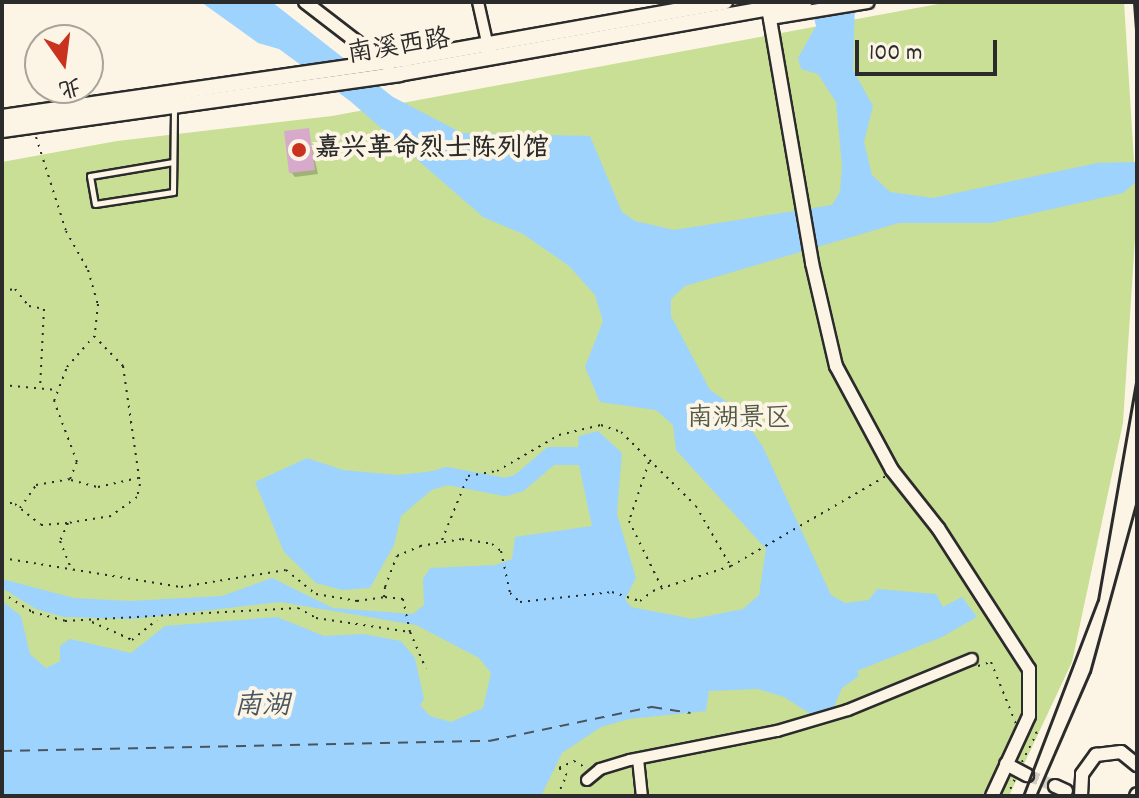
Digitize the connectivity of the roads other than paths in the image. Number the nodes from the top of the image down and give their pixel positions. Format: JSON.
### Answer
{"nodes":[{"id":1,"x":305,"y":2,"type":"edge"},
{"id":2,"x":478,"y":2,"type":"edge"},
{"id":3,"x":725,"y":2,"type":"edge"},
{"id":4,"x":866,"y":2,"type":"edge"},
{"id":5,"x":803,"y":6,"type":"edge"},
{"id":6,"x":768,"y":10,"type":"edge"},
{"id":7,"x":489,"y":51,"type":"junction"},
{"id":8,"x":385,"y":69,"type":"junction"},
{"id":9,"x":174,"y":99,"type":"junction"},
{"id":10,"x":2,"y":117,"type":"edge"},
{"id":11,"x":2,"y":130,"type":"edge"},
{"id":12,"x":173,"y":162,"type":"junction"},
{"id":13,"x":972,"y":659,"type":"road end"},
{"id":14,"x":638,"y":759,"type":"junction"},
{"id":15,"x":1137,"y":765,"type":"edge"},
{"id":16,"x":592,"y":777,"type":"road end"},
{"id":17,"x":642,"y":796,"type":"edge"},
{"id":18,"x":992,"y":796,"type":"edge"},
{"id":19,"x":1081,"y":796,"type":"edge"}],
"edges":[{"from":1,"to":8,"type":"street"},
{"from":2,"to":7,"type":"street"},
{"from":3,"to":7,"type":"main road","name":"南溪西路"},
{"from":4,"to":5,"type":"street"},
{"from":5,"to":6,"type":"main road","name":"南溪西路"},
{"from":6,"to":7,"type":"main road","name":"南溪西路"},
{"from":6,"to":18,"type":"street"},
{"from":7,"to":8,"type":"main road","name":"南溪西路"},
{"from":8,"to":9,"type":"main road","name":"南溪西路"},
{"from":8,"to":9,"type":"main road","name":"南溪西路"},
{"from":9,"to":10,"type":"main road","name":"南溪西路"},
{"from":9,"to":11,"type":"main road","name":"南溪西路"},
{"from":9,"to":12,"type":"lane"},
{"from":12,"to":12,"type":"lane"},
{"from":13,"to":14,"type":"street"},
{"from":14,"to":16,"type":"street"},
{"from":14,"to":17,"type":"street"},
{"from":15,"to":19,"type":"street"}]}
